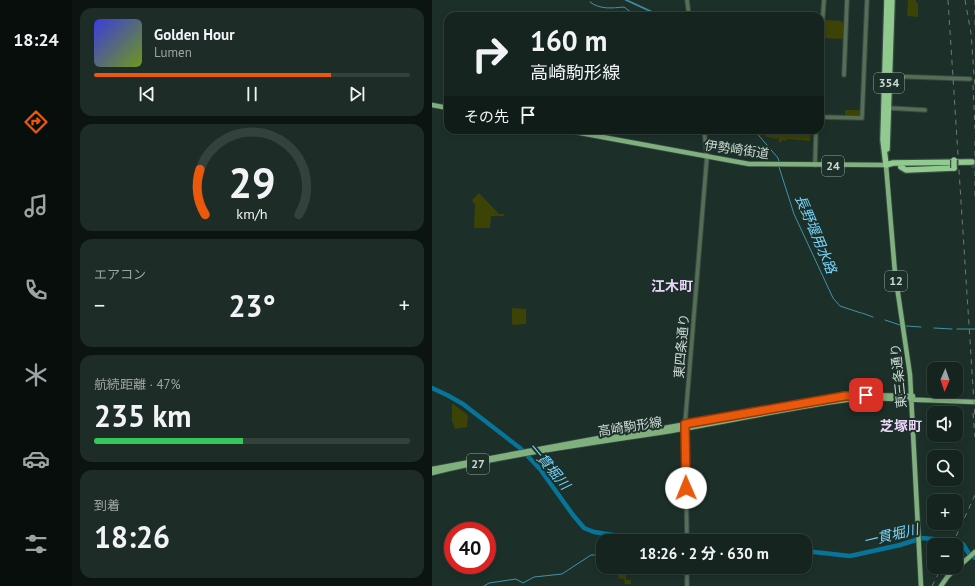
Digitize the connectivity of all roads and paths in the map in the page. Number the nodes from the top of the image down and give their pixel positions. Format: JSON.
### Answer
{"nodes":[{"id":1,"x":687,"y":0,"type":"edge"},
{"id":2,"x":824,"y":0,"type":"edge"},
{"id":3,"x":847,"y":0,"type":"edge"},
{"id":4,"x":867,"y":0,"type":"edge"},
{"id":5,"x":887,"y":0,"type":"edge"},
{"id":6,"x":892,"y":0,"type":"edge"},
{"id":7,"x":688,"y":12,"type":"edge"},
{"id":8,"x":823,"y":12,"type":"edge"},
{"id":9,"x":844,"y":75,"type":"dead end"},
{"id":10,"x":887,"y":76,"type":"junction"},
{"id":11,"x":970,"y":79,"type":"dead end"},
{"id":12,"x":432,"y":105,"type":"edge"},
{"id":13,"x":444,"y":107,"type":"edge"},
{"id":14,"x":888,"y":108,"type":"junction"},
{"id":15,"x":925,"y":110,"type":"dead end"},
{"id":16,"x":824,"y":117,"type":"edge"},
{"id":17,"x":586,"y":134,"type":"edge"},
{"id":18,"x":704,"y":134,"type":"edge"},
{"id":19,"x":816,"y":134,"type":"edge"},
{"id":20,"x":707,"y":156,"type":"junction"},
{"id":21,"x":972,"y":164,"type":"dead end"},
{"id":22,"x":815,"y":165,"type":"junction"},
{"id":23,"x":886,"y":165,"type":"junction"},
{"id":24,"x":901,"y":165,"type":"junction"},
{"id":25,"x":912,"y":398,"type":"junction"},
{"id":26,"x":975,"y":400,"type":"edge"},
{"id":27,"x":685,"y":426,"type":"junction"},
{"id":28,"x":522,"y":454,"type":"junction"},
{"id":29,"x":432,"y":469,"type":"edge"},
{"id":30,"x":432,"y":473,"type":"edge"},
{"id":31,"x":687,"y":534,"type":"edge"},
{"id":32,"x":972,"y":554,"type":"edge"},
{"id":33,"x":687,"y":574,"type":"edge"},
{"id":34,"x":688,"y":586,"type":"edge"},
{"id":35,"x":921,"y":586,"type":"edge"},
{"id":36,"x":941,"y":586,"type":"edge"}],
"edges":[{"from":1,"to":7,"type":"street"},
{"from":2,"to":8,"type":"street"},
{"from":3,"to":9,"type":"street"},
{"from":4,"to":16,"type":"street"},
{"from":5,"to":10,"type":"highway","name":"東三条通り","number":"354"},
{"from":6,"to":10,"type":"highway","name":"東三条通り","number":"354"},
{"from":10,"to":11,"type":"street"},
{"from":10,"to":14,"type":"highway","name":"東三条通り","number":"354"},
{"from":10,"to":23,"type":"highway","name":"東三条通り","number":"354"},
{"from":12,"to":13,"type":"main road"},
{"from":14,"to":15,"type":"street"},
{"from":14,"to":23,"type":"highway","name":"東三条通り","number":"354"},
{"from":17,"to":20,"type":"main road","name":"伊勢崎街道","number":"24"},
{"from":18,"to":20,"type":"street","name":"東四条通り"},
{"from":19,"to":22,"type":"street"},
{"from":20,"to":22,"type":"main road","name":"伊勢崎街道","number":"24"},
{"from":20,"to":27,"type":"street","name":"東四条通り"},
{"from":21,"to":24,"type":"highway","name":"伊勢崎街道"},
{"from":22,"to":23,"type":"main road","name":"伊勢崎街道","number":"24"},
{"from":23,"to":24,"type":"highway","name":"伊勢崎街道"},
{"from":23,"to":25,"type":"main road","name":"東三条通り","number":"12"},
{"from":24,"to":24,"type":"highway","bridge":true},
{"from":25,"to":26,"type":"main road","name":"高崎駒形線","number":"27"},
{"from":25,"to":27,"type":"main road","name":"高崎駒形線","number":"27"},
{"from":25,"to":35,"type":"main road","name":"東三条通り","number":"12"},
{"from":27,"to":28,"type":"main road","name":"高崎駒形線","number":"27"},
{"from":27,"to":31,"type":"street","name":"東四条通り"},
{"from":28,"to":29,"type":"main road","name":"高崎駒形線","number":"27"},
{"from":28,"to":30,"type":"main road","name":"高崎駒形線","number":"27"},
{"from":32,"to":36,"type":"main road"},
{"from":33,"to":34,"type":"street"}]}
